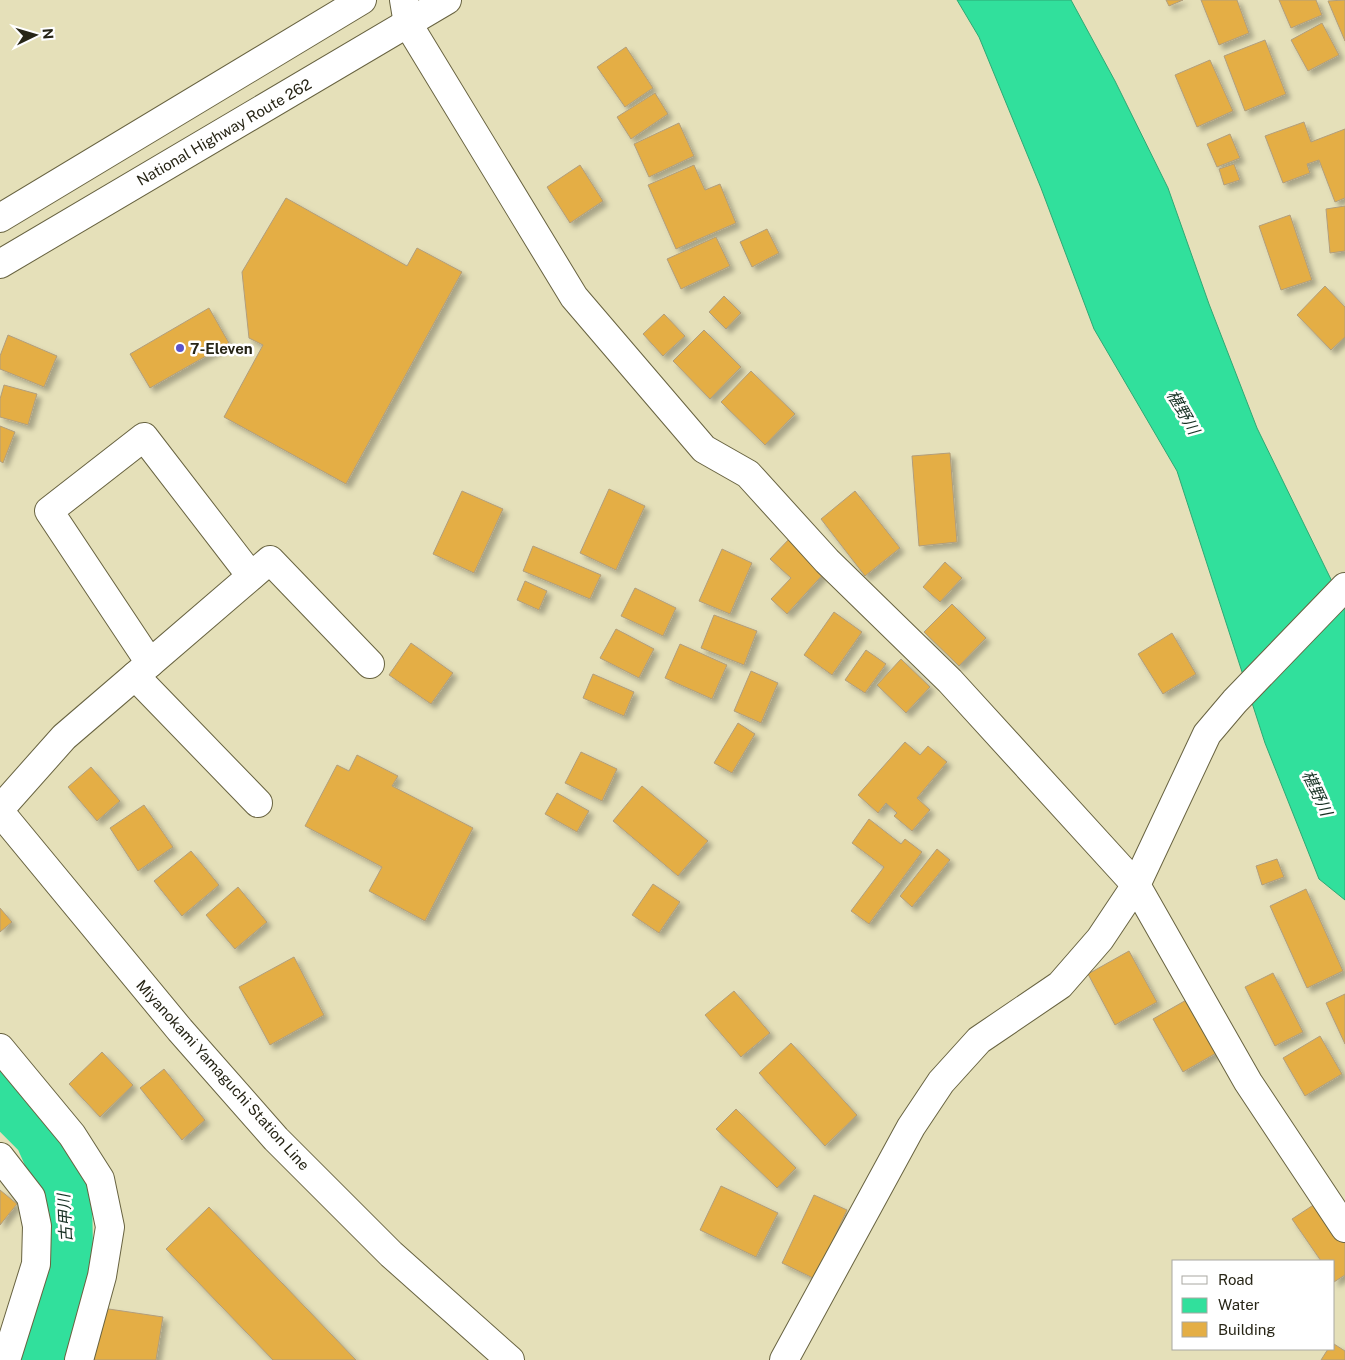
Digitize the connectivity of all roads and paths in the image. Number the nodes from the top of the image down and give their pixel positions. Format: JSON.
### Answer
{"nodes":[{"id":1,"x":362,"y":0,"type":"edge"},
{"id":2,"x":447,"y":0,"type":"edge"},
{"id":3,"x":406,"y":12,"type":"edge"},
{"id":4,"x":0,"y":218,"type":"edge"},
{"id":5,"x":0,"y":264,"type":"edge"},
{"id":6,"x":251,"y":576,"type":"junction"},
{"id":7,"x":1345,"y":586,"type":"edge"},
{"id":8,"x":370,"y":664,"type":"dead end"},
{"id":9,"x":143,"y":669,"type":"junction"},
{"id":10,"x":258,"y":803,"type":"dead end"},
{"id":11,"x":0,"y":810,"type":"edge"},
{"id":12,"x":1136,"y":885,"type":"junction"},
{"id":13,"x":0,"y":1048,"type":"edge"},
{"id":14,"x":0,"y":1157,"type":"edge"},
{"id":15,"x":1345,"y":1228,"type":"edge"},
{"id":16,"x":6,"y":1360,"type":"edge"},
{"id":17,"x":79,"y":1360,"type":"edge"},
{"id":18,"x":510,"y":1360,"type":"edge"},
{"id":19,"x":784,"y":1360,"type":"edge"}],
"edges":[{"from":1,"to":4,"type":"main road"},
{"from":2,"to":3,"type":"main road","name":"National Highway Route 262"},
{"from":3,"to":5,"type":"main road","name":"National Highway Route 262"},
{"from":3,"to":12,"type":"main road"},
{"from":6,"to":8,"type":"main road"},
{"from":6,"to":9,"type":"main road"},
{"from":6,"to":9,"type":"main road"},
{"from":7,"to":12,"type":"main road"},
{"from":9,"to":10,"type":"main road"},
{"from":9,"to":11,"type":"main road"},
{"from":11,"to":18,"type":"main road","name":"Miyanokami Yamaguchi Station Line"},
{"from":12,"to":15,"type":"main road"},
{"from":12,"to":19,"type":"main road"},
{"from":13,"to":17,"type":"main road"},
{"from":14,"to":16,"type":"main road"}]}
